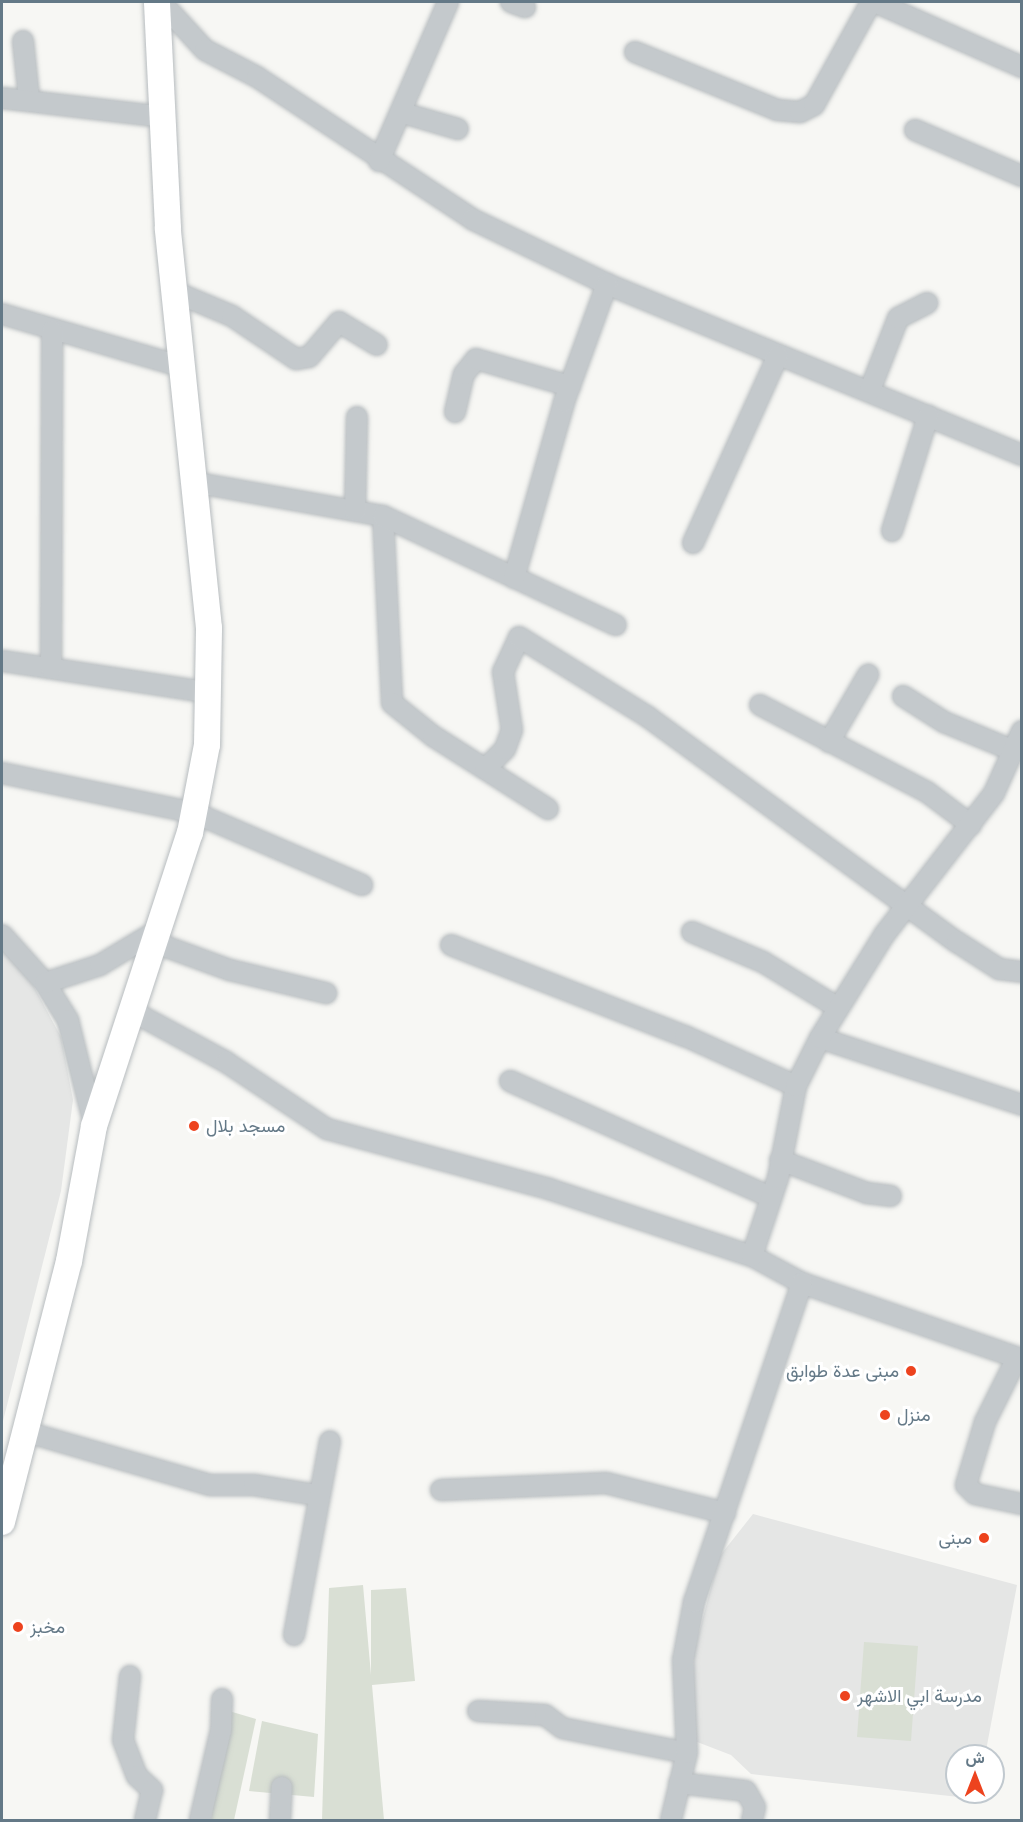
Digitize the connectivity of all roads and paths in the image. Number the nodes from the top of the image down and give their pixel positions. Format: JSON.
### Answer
{"nodes":[{"id":1,"x":157,"y":2,"type":"edge"},
{"id":2,"x":161,"y":2,"type":"edge"},
{"id":3,"x":448,"y":2,"type":"edge"},
{"id":4,"x":873,"y":2,"type":"edge"},
{"id":5,"x":23,"y":41,"type":"dead end"},
{"id":6,"x":635,"y":52,"type":"dead end"},
{"id":7,"x":1022,"y":67,"type":"edge"},
{"id":8,"x":2,"y":98,"type":"edge"},
{"id":9,"x":28,"y":98,"type":"junction"},
{"id":10,"x":403,"y":113,"type":"junction"},
{"id":11,"x":164,"y":117,"type":"junction"},
{"id":12,"x":458,"y":129,"type":"dead end"},
{"id":13,"x":915,"y":130,"type":"dead end"},
{"id":14,"x":380,"y":161,"type":"junction"},
{"id":15,"x":1012,"y":164,"type":"edge"},
{"id":16,"x":1022,"y":176,"type":"edge"},
{"id":17,"x":607,"y":284,"type":"junction"},
{"id":18,"x":174,"y":292,"type":"junction"},
{"id":19,"x":927,"y":303,"type":"dead end"},
{"id":20,"x":2,"y":314,"type":"edge"},
{"id":21,"x":52,"y":331,"type":"junction"},
{"id":22,"x":377,"y":345,"type":"dead end"},
{"id":23,"x":778,"y":356,"type":"junction"},
{"id":24,"x":183,"y":367,"type":"junction"},
{"id":25,"x":570,"y":386,"type":"junction"},
{"id":26,"x":870,"y":390,"type":"junction"},
{"id":27,"x":455,"y":411,"type":"dead end"},
{"id":28,"x":928,"y":416,"type":"junction"},
{"id":29,"x":357,"y":417,"type":"dead end"},
{"id":30,"x":1022,"y":455,"type":"edge"},
{"id":31,"x":198,"y":483,"type":"junction"},
{"id":32,"x":355,"y":511,"type":"junction"},
{"id":33,"x":383,"y":516,"type":"junction"},
{"id":34,"x":892,"y":531,"type":"dead end"},
{"id":35,"x":693,"y":543,"type":"dead end"},
{"id":36,"x":514,"y":578,"type":"junction"},
{"id":37,"x":616,"y":625,"type":"dead end"},
{"id":38,"x":2,"y":661,"type":"edge"},
{"id":39,"x":51,"y":668,"type":"junction"},
{"id":40,"x":868,"y":675,"type":"dead end"},
{"id":41,"x":211,"y":693,"type":"junction"},
{"id":42,"x":903,"y":696,"type":"dead end"},
{"id":43,"x":760,"y":705,"type":"dead end"},
{"id":44,"x":1022,"y":731,"type":"edge"},
{"id":45,"x":829,"y":742,"type":"junction"},
{"id":46,"x":1012,"y":750,"type":"junction"},
{"id":47,"x":485,"y":769,"type":"junction"},
{"id":48,"x":2,"y":773,"type":"edge"},
{"id":49,"x":548,"y":809,"type":"dead end"},
{"id":50,"x":195,"y":813,"type":"junction"},
{"id":51,"x":971,"y":825,"type":"junction"},
{"id":52,"x":362,"y":885,"type":"dead end"},
{"id":53,"x":907,"y":904,"type":"junction"},
{"id":54,"x":692,"y":932,"type":"dead end"},
{"id":55,"x":2,"y":935,"type":"edge"},
{"id":56,"x":154,"y":937,"type":"junction"},
{"id":57,"x":451,"y":945,"type":"dead end"},
{"id":58,"x":1022,"y":972,"type":"edge"},
{"id":59,"x":45,"y":982,"type":"junction"},
{"id":60,"x":326,"y":993,"type":"dead end"},
{"id":61,"x":837,"y":1007,"type":"junction"},
{"id":62,"x":130,"y":1010,"type":"junction"},
{"id":63,"x":820,"y":1038,"type":"junction"},
{"id":64,"x":510,"y":1081,"type":"dead end"},
{"id":65,"x":796,"y":1086,"type":"junction"},
{"id":66,"x":1022,"y":1105,"type":"edge"},
{"id":67,"x":94,"y":1126,"type":"junction"},
{"id":68,"x":780,"y":1160,"type":"junction"},
{"id":69,"x":891,"y":1196,"type":"dead end"},
{"id":70,"x":771,"y":1197,"type":"junction"},
{"id":71,"x":752,"y":1256,"type":"junction"},
{"id":72,"x":802,"y":1283,"type":"junction"},
{"id":73,"x":1019,"y":1359,"type":"edge"},
{"id":74,"x":23,"y":1431,"type":"junction"},
{"id":75,"x":330,"y":1441,"type":"dead end"},
{"id":76,"x":441,"y":1490,"type":"dead end"},
{"id":77,"x":317,"y":1496,"type":"junction"},
{"id":78,"x":1022,"y":1504,"type":"edge"},
{"id":79,"x":725,"y":1513,"type":"junction"},
{"id":80,"x":2,"y":1522,"type":"edge"},
{"id":81,"x":294,"y":1635,"type":"dead end"},
{"id":82,"x":130,"y":1676,"type":"dead end"},
{"id":83,"x":222,"y":1699,"type":"dead end"},
{"id":84,"x":478,"y":1711,"type":"dead end"},
{"id":85,"x":687,"y":1753,"type":"junction"},
{"id":86,"x":679,"y":1783,"type":"junction"},
{"id":87,"x":282,"y":1787,"type":"dead end"},
{"id":88,"x":145,"y":1821,"type":"edge"},
{"id":89,"x":200,"y":1821,"type":"edge"},
{"id":90,"x":280,"y":1821,"type":"edge"},
{"id":91,"x":671,"y":1821,"type":"edge"},
{"id":92,"x":752,"y":1821,"type":"edge"}],
"edges":[{"from":1,"to":11,"type":"main road"},
{"from":2,"to":14,"type":"street"},
{"from":3,"to":10,"type":"street"},
{"from":4,"to":6,"type":"street"},
{"from":4,"to":7,"type":"street"},
{"from":5,"to":9,"type":"street"},
{"from":8,"to":9,"type":"street"},
{"from":9,"to":11,"type":"street"},
{"from":10,"to":12,"type":"street"},
{"from":10,"to":14,"type":"street"},
{"from":11,"to":18,"type":"main road"},
{"from":13,"to":15,"type":"street"},
{"from":14,"to":17,"type":"street"},
{"from":15,"to":16,"type":"street"},
{"from":17,"to":23,"type":"street"},
{"from":17,"to":25,"type":"street"},
{"from":18,"to":22,"type":"street"},
{"from":18,"to":24,"type":"main road"},
{"from":19,"to":26,"type":"street"},
{"from":20,"to":21,"type":"street"},
{"from":21,"to":24,"type":"street"},
{"from":21,"to":39,"type":"street"},
{"from":23,"to":26,"type":"street"},
{"from":23,"to":35,"type":"street"},
{"from":24,"to":31,"type":"main road"},
{"from":25,"to":27,"type":"street"},
{"from":25,"to":36,"type":"street"},
{"from":26,"to":28,"type":"street"},
{"from":28,"to":30,"type":"street"},
{"from":28,"to":34,"type":"street"},
{"from":29,"to":32,"type":"street"},
{"from":31,"to":32,"type":"street"},
{"from":31,"to":41,"type":"main road"},
{"from":32,"to":33,"type":"street"},
{"from":33,"to":36,"type":"street"},
{"from":33,"to":47,"type":"street"},
{"from":36,"to":37,"type":"street"},
{"from":38,"to":39,"type":"street"},
{"from":39,"to":41,"type":"street"},
{"from":40,"to":45,"type":"street"},
{"from":41,"to":50,"type":"main road"},
{"from":42,"to":46,"type":"street"},
{"from":43,"to":45,"type":"street"},
{"from":44,"to":46,"type":"street"},
{"from":45,"to":51,"type":"street"},
{"from":46,"to":51,"type":"street"},
{"from":47,"to":49,"type":"street"},
{"from":47,"to":53,"type":"street"},
{"from":48,"to":50,"type":"street"},
{"from":50,"to":52,"type":"street"},
{"from":50,"to":56,"type":"main road"},
{"from":51,"to":53,"type":"street"},
{"from":53,"to":58,"type":"street"},
{"from":53,"to":61,"type":"street"},
{"from":54,"to":61,"type":"street"},
{"from":55,"to":59,"type":"street"},
{"from":56,"to":59,"type":"street"},
{"from":56,"to":60,"type":"street"},
{"from":56,"to":62,"type":"main road"},
{"from":57,"to":65,"type":"street"},
{"from":59,"to":67,"type":"street"},
{"from":61,"to":63,"type":"street"},
{"from":62,"to":67,"type":"main road"},
{"from":62,"to":71,"type":"street"},
{"from":63,"to":65,"type":"street"},
{"from":63,"to":66,"type":"street"},
{"from":64,"to":70,"type":"street"},
{"from":65,"to":68,"type":"street"},
{"from":67,"to":74,"type":"main road"},
{"from":68,"to":69,"type":"street"},
{"from":68,"to":70,"type":"street"},
{"from":70,"to":71,"type":"street"},
{"from":71,"to":72,"type":"street"},
{"from":72,"to":73,"type":"street"},
{"from":72,"to":79,"type":"street"},
{"from":73,"to":78,"type":"street"},
{"from":74,"to":77,"type":"street"},
{"from":74,"to":80,"type":"main road"},
{"from":75,"to":77,"type":"street"},
{"from":76,"to":79,"type":"street"},
{"from":77,"to":81,"type":"street"},
{"from":79,"to":85,"type":"street"},
{"from":82,"to":88,"type":"street"},
{"from":83,"to":89,"type":"street"},
{"from":84,"to":85,"type":"street"},
{"from":85,"to":86,"type":"street"},
{"from":86,"to":91,"type":"street"},
{"from":86,"to":92,"type":"street"},
{"from":87,"to":90,"type":"street"}]}
